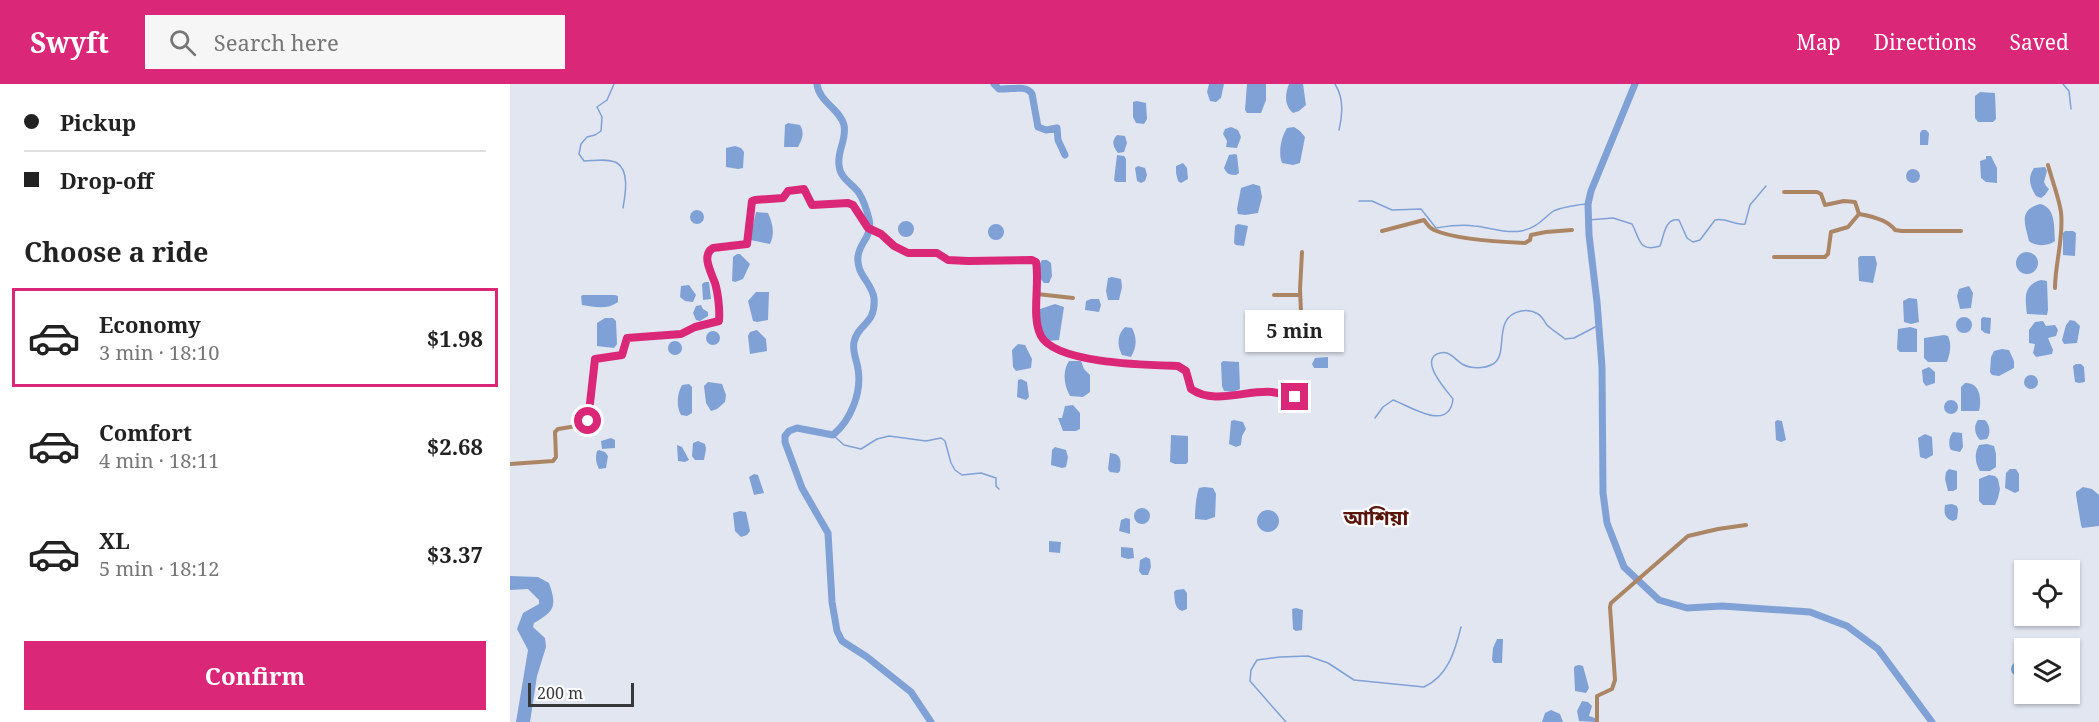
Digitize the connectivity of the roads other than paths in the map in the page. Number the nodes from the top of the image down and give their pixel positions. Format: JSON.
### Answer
{"nodes":[{"id":1,"x":2048,"y":165,"type":"dead end"},
{"id":2,"x":1784,"y":192,"type":"dead end"},
{"id":3,"x":1859,"y":214,"type":"junction"},
{"id":4,"x":1572,"y":230,"type":"dead end"},
{"id":5,"x":1382,"y":231,"type":"dead end"},
{"id":6,"x":1961,"y":231,"type":"dead end"},
{"id":7,"x":1302,"y":252,"type":"dead end"},
{"id":8,"x":1774,"y":257,"type":"dead end"},
{"id":9,"x":2055,"y":288,"type":"dead end"},
{"id":10,"x":1037,"y":294,"type":"junction"},
{"id":11,"x":1274,"y":294,"type":"dead end"},
{"id":12,"x":1300,"y":295,"type":"junction"},
{"id":13,"x":1073,"y":298,"type":"dead end"},
{"id":14,"x":1301,"y":312,"type":"dead end"},
{"id":15,"x":1295,"y":397,"type":"dead end"},
{"id":16,"x":510,"y":464,"type":"edge"},
{"id":17,"x":1746,"y":525,"type":"dead end"},
{"id":18,"x":1597,"y":722,"type":"edge"}],
"edges":[{"from":1,"to":9,"type":"street"},
{"from":2,"to":3,"type":"street"},
{"from":3,"to":6,"type":"street"},
{"from":3,"to":8,"type":"street"},
{"from":4,"to":5,"type":"street"},
{"from":7,"to":12,"type":"street"},
{"from":10,"to":13,"type":"street"},
{"from":10,"to":15,"type":"street"},
{"from":10,"to":16,"type":"street"},
{"from":11,"to":12,"type":"street"},
{"from":12,"to":14,"type":"street"},
{"from":17,"to":18,"type":"street"}]}
